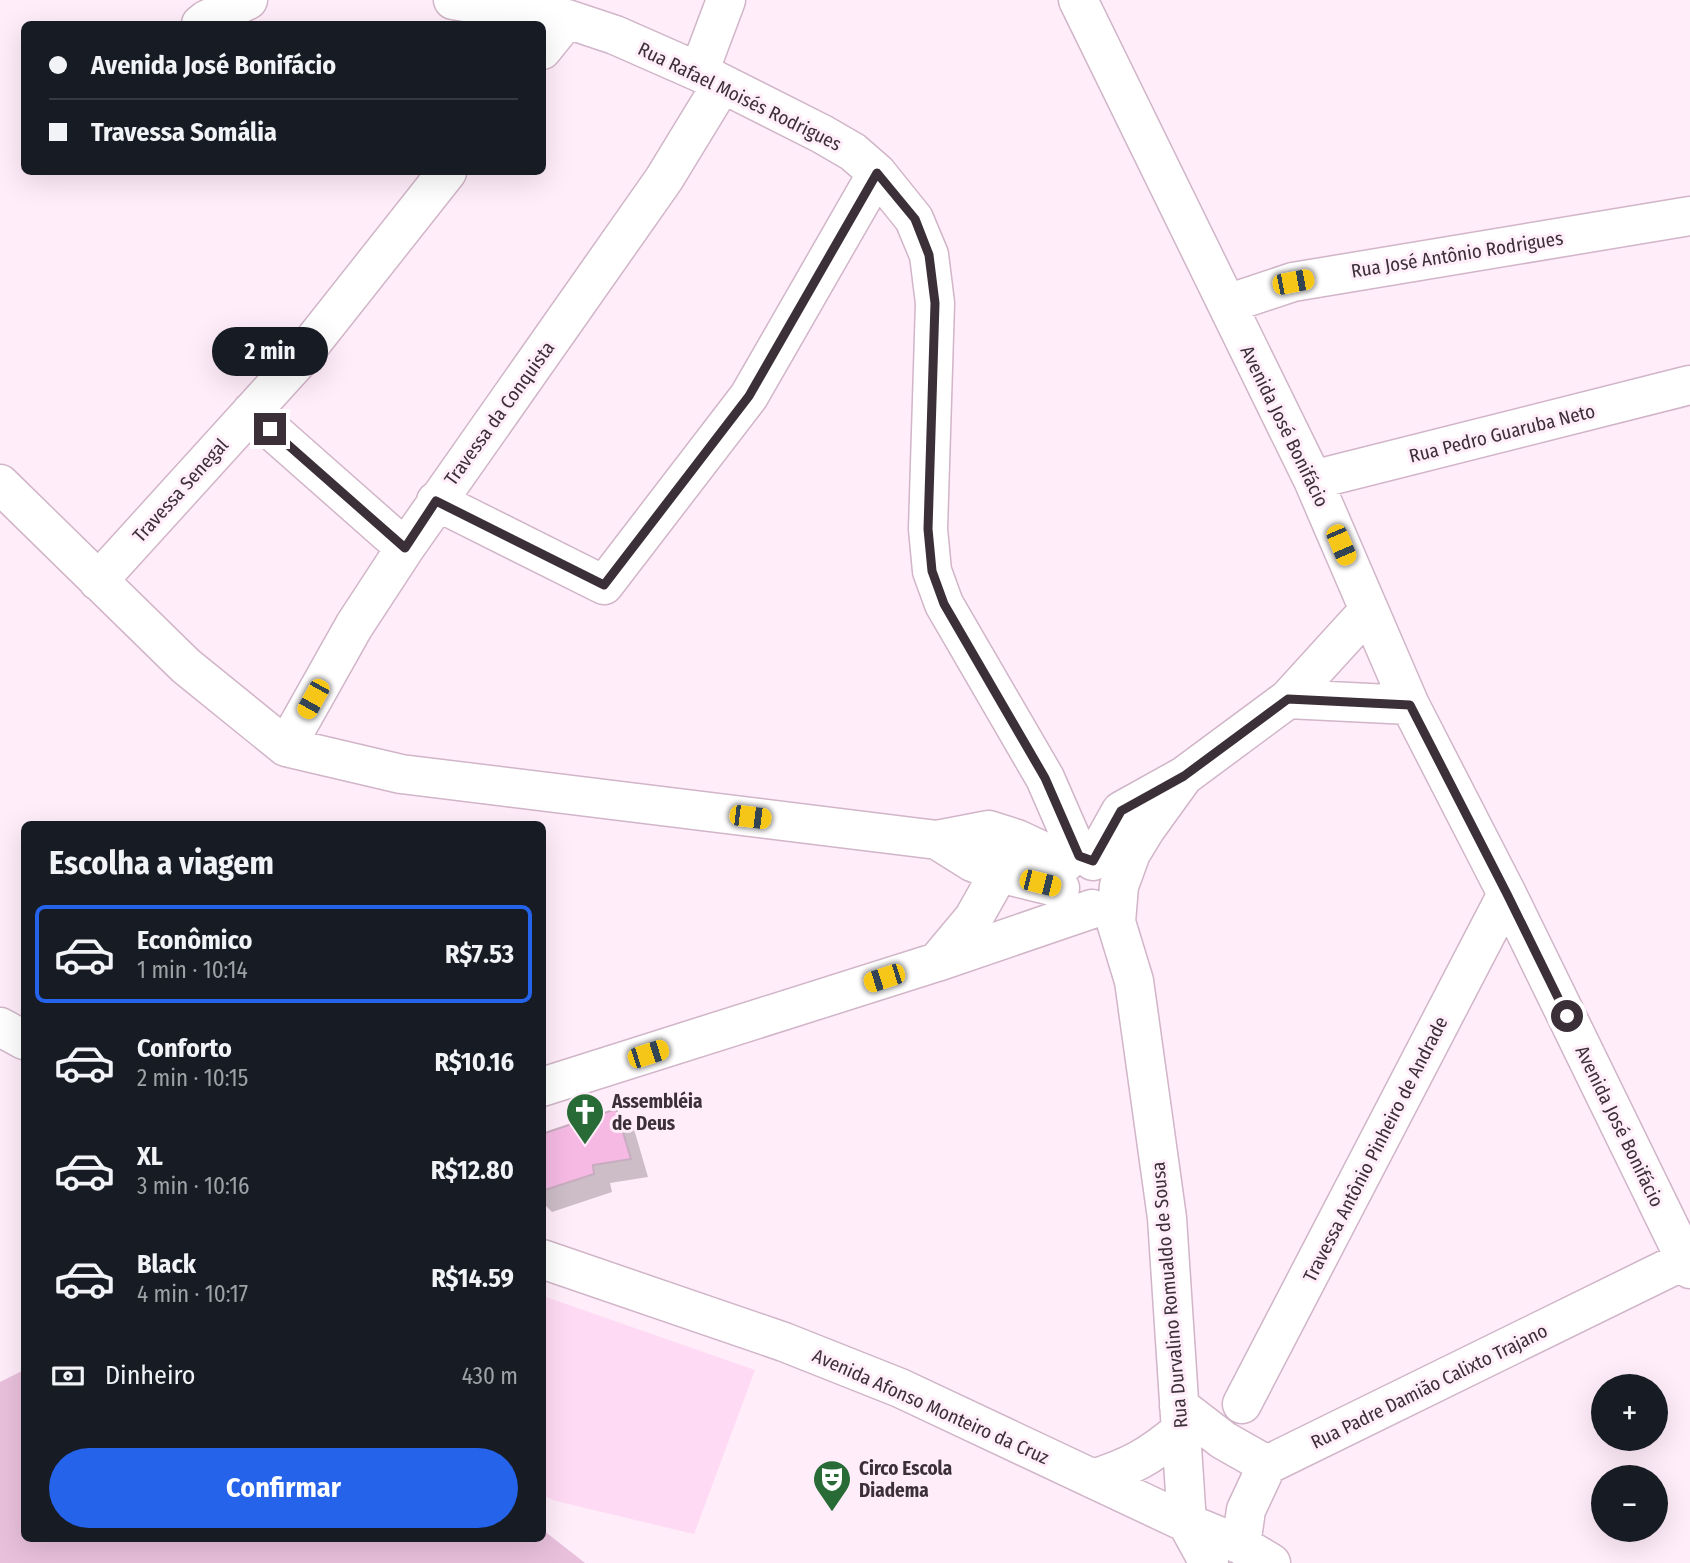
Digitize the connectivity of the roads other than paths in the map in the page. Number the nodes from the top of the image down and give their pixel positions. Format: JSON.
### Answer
{"nodes":[{"id":1,"x":248,"y":0,"type":"edge"},
{"id":2,"x":453,"y":0,"type":"edge"},
{"id":3,"x":726,"y":0,"type":"edge"},
{"id":4,"x":1078,"y":0,"type":"edge"},
{"id":5,"x":567,"y":19,"type":"junction"},
{"id":6,"x":205,"y":21,"type":"edge"},
{"id":7,"x":546,"y":45,"type":"edge"},
{"id":8,"x":710,"y":78,"type":"junction"},
{"id":9,"x":877,"y":173,"type":"junction"},
{"id":10,"x":445,"y":175,"type":"edge"},
{"id":11,"x":1690,"y":216,"type":"edge"},
{"id":12,"x":1227,"y":304,"type":"junction"},
{"id":13,"x":1690,"y":385,"type":"edge"},
{"id":14,"x":251,"y":412,"type":"junction"},
{"id":15,"x":1313,"y":480,"type":"junction"},
{"id":16,"x":0,"y":484,"type":"edge"},
{"id":17,"x":436,"y":501,"type":"junction"},
{"id":18,"x":405,"y":548,"type":"junction"},
{"id":19,"x":98,"y":580,"type":"junction"},
{"id":20,"x":1369,"y":610,"type":"junction"},
{"id":21,"x":1288,"y":699,"type":"junction"},
{"id":22,"x":1410,"y":705,"type":"junction"},
{"id":23,"x":286,"y":747,"type":"junction"},
{"id":24,"x":1184,"y":776,"type":"junction"},
{"id":25,"x":937,"y":840,"type":"junction"},
{"id":26,"x":999,"y":873,"type":"junction"},
{"id":27,"x":1084,"y":886,"type":"junction"},
{"id":28,"x":1507,"y":894,"type":"junction"},
{"id":29,"x":937,"y":962,"type":"junction"},
{"id":30,"x":0,"y":1027,"type":"edge"},
{"id":31,"x":21,"y":1038,"type":"edge"},
{"id":32,"x":546,"y":1086,"type":"edge"},
{"id":33,"x":546,"y":1260,"type":"edge"},
{"id":34,"x":1688,"y":1264,"type":"edge"},
{"id":35,"x":1242,"y":1404,"type":"dead end"},
{"id":36,"x":1180,"y":1418,"type":"junction"},
{"id":37,"x":1267,"y":1465,"type":"junction"},
{"id":38,"x":1093,"y":1479,"type":"junction"},
{"id":39,"x":1187,"y":1523,"type":"junction"},
{"id":40,"x":1240,"y":1557,"type":"edge"}],
"edges":[{"from":1,"to":6,"type":"street"},
{"from":2,"to":5,"type":"street","name":"Rua Rafael Moisés Rodrigues"},
{"from":3,"to":8,"type":"street","name":"Travessa da Conquista"},
{"from":4,"to":12,"type":"street","name":"Avenida José Bonifácio"},
{"from":5,"to":7,"type":"street"},
{"from":5,"to":8,"type":"street","name":"Rua Rafael Moisés Rodrigues"},
{"from":8,"to":9,"type":"street","name":"Rua Rafael Moisés Rodrigues"},
{"from":8,"to":17,"type":"street","name":"Travessa da Conquista"},
{"from":9,"to":17,"type":"street"},
{"from":9,"to":27,"type":"street","name":"Rua Rafael Moisés Rodrigues"},
{"from":10,"to":14,"type":"street","name":"Travessa Senegal"},
{"from":11,"to":12,"type":"street","name":"Rua José Antônio Rodrigues"},
{"from":12,"to":15,"type":"street","name":"Avenida José Bonifácio"},
{"from":13,"to":15,"type":"street","name":"Rua Pedro Guaruba Neto"},
{"from":14,"to":18,"type":"street"},
{"from":14,"to":19,"type":"street","name":"Travessa Senegal"},
{"from":15,"to":20,"type":"street","name":"Avenida José Bonifácio"},
{"from":16,"to":19,"type":"street"},
{"from":17,"to":18,"type":"street","name":"Travessa da Conquista"},
{"from":18,"to":23,"type":"street","name":"Travessa da Conquista"},
{"from":19,"to":23,"type":"street"},
{"from":20,"to":21,"type":"street"},
{"from":20,"to":22,"type":"street","name":"Avenida José Bonifácio"},
{"from":21,"to":22,"type":"street"},
{"from":21,"to":24,"type":"street"},
{"from":22,"to":28,"type":"street","name":"Avenida José Bonifácio"},
{"from":23,"to":25,"type":"street"},
{"from":24,"to":27,"type":"street"},
{"from":24,"to":27,"type":"street"},
{"from":25,"to":26,"type":"street"},
{"from":25,"to":27,"type":"street"},
{"from":26,"to":27,"type":"street"},
{"from":26,"to":29,"type":"street"},
{"from":27,"to":29,"type":"street"},
{"from":27,"to":36,"type":"street","name":"Rua Durvalino Romualdo de Sousa"},
{"from":28,"to":34,"type":"street","name":"Avenida José Bonifácio"},
{"from":28,"to":35,"type":"street","name":"Travessa Antônio Pinheiro de Andrade"},
{"from":29,"to":32,"type":"street"},
{"from":30,"to":31,"type":"street"},
{"from":33,"to":38,"type":"street","name":"Avenida Afonso Monteiro da Cruz"},
{"from":34,"to":37,"type":"street","name":"Rua Padre Damião Calixto Trajano"},
{"from":36,"to":37,"type":"street"},
{"from":36,"to":38,"type":"street"},
{"from":36,"to":39,"type":"street","name":"Rua Durvalino Romualdo de Sousa"},
{"from":37,"to":40,"type":"street"},
{"from":38,"to":39,"type":"street","name":"Avenida Afonso Monteiro da Cruz"},
{"from":39,"to":40,"type":"street","name":"Rua Durvalino Romualdo de Sousa"}]}
